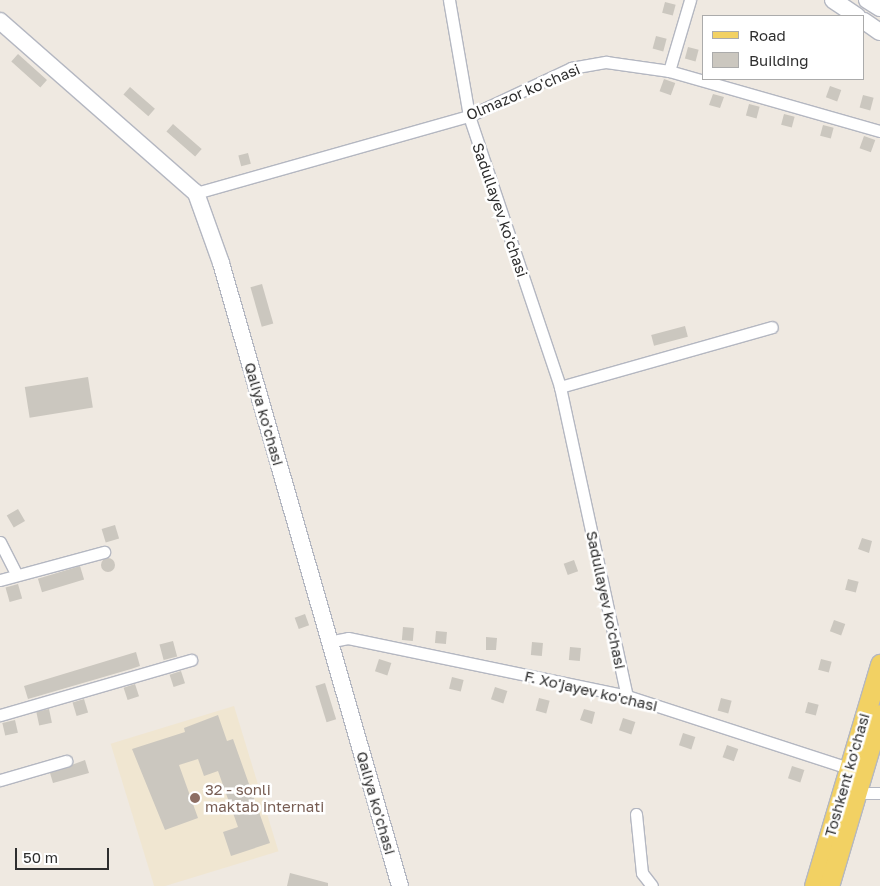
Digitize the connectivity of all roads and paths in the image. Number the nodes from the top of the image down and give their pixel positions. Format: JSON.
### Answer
{"nodes":[{"id":1,"x":449,"y":0,"type":"edge"},
{"id":2,"x":690,"y":0,"type":"edge"},
{"id":3,"x":833,"y":0,"type":"edge"},
{"id":4,"x":867,"y":0,"type":"edge"},
{"id":5,"x":880,"y":8,"type":"edge"},
{"id":6,"x":856,"y":15,"type":"edge"},
{"id":7,"x":0,"y":21,"type":"edge"},
{"id":8,"x":865,"y":22,"type":"edge"},
{"id":9,"x":880,"y":32,"type":"edge"},
{"id":10,"x":669,"y":71,"type":"junction"},
{"id":11,"x":468,"y":116,"type":"junction"},
{"id":12,"x":880,"y":131,"type":"edge"},
{"id":13,"x":196,"y":193,"type":"junction"},
{"id":14,"x":772,"y":327,"type":"dead end"},
{"id":15,"x":560,"y":388,"type":"junction"},
{"id":16,"x":0,"y":542,"type":"edge"},
{"id":17,"x":104,"y":552,"type":"dead end"},
{"id":18,"x":17,"y":575,"type":"junction"},
{"id":19,"x":0,"y":580,"type":"edge"},
{"id":20,"x":328,"y":642,"type":"junction"},
{"id":21,"x":191,"y":660,"type":"dead end"},
{"id":22,"x":880,"y":664,"type":"edge"},
{"id":23,"x":627,"y":696,"type":"junction"},
{"id":24,"x":880,"y":714,"type":"edge"},
{"id":25,"x":0,"y":715,"type":"edge"},
{"id":26,"x":66,"y":761,"type":"dead end"},
{"id":27,"x":848,"y":768,"type":"junction"},
{"id":28,"x":0,"y":780,"type":"edge"},
{"id":29,"x":857,"y":793,"type":"junction"},
{"id":30,"x":880,"y":793,"type":"edge"},
{"id":31,"x":636,"y":814,"type":"dead end"},
{"id":32,"x":400,"y":886,"type":"edge"},
{"id":33,"x":652,"y":886,"type":"edge"},
{"id":34,"x":814,"y":886,"type":"edge"},
{"id":35,"x":829,"y":886,"type":"edge"}],
"edges":[{"from":1,"to":11,"type":"street","name":"Sadullayev ko'chasi"},
{"from":2,"to":10,"type":"street"},
{"from":3,"to":6,"type":"main road"},
{"from":4,"to":5,"type":"main road"},
{"from":7,"to":13,"type":"main road","name":"Qaliya ko'chasi"},
{"from":8,"to":9,"type":"main road"},
{"from":10,"to":11,"type":"street","name":"Olmazor ko'chasi"},
{"from":10,"to":12,"type":"street","name":"Olmazor ko'chasi"},
{"from":11,"to":13,"type":"street","name":"Olmazor ko'chasi"},
{"from":11,"to":15,"type":"street","name":"Sadullayev ko'chasi"},
{"from":13,"to":20,"type":"main road","name":"Qaliya ko'chasi"},
{"from":14,"to":15,"type":"street"},
{"from":15,"to":23,"type":"street","name":"Sadullayev ko'chasi"},
{"from":16,"to":18,"type":"street"},
{"from":17,"to":18,"type":"street"},
{"from":18,"to":19,"type":"street"},
{"from":20,"to":23,"type":"street","name":"F. Xo'jayev ko'chasi"},
{"from":20,"to":32,"type":"main road","name":"Qaliya ko'chasi"},
{"from":21,"to":25,"type":"street"},
{"from":22,"to":27,"type":"main road","name":"Toshkent ko'chasi"},
{"from":23,"to":27,"type":"street","name":"F. Xo'jayev ko'chasi"},
{"from":24,"to":29,"type":"main road","name":"Toshkent ko'chasi"},
{"from":26,"to":28,"type":"street"},
{"from":27,"to":34,"type":"main road","name":"Toshkent ko'chasi"},
{"from":29,"to":30,"type":"street"},
{"from":29,"to":35,"type":"main road","name":"Toshkent ko'chasi"},
{"from":31,"to":33,"type":"street"}]}
